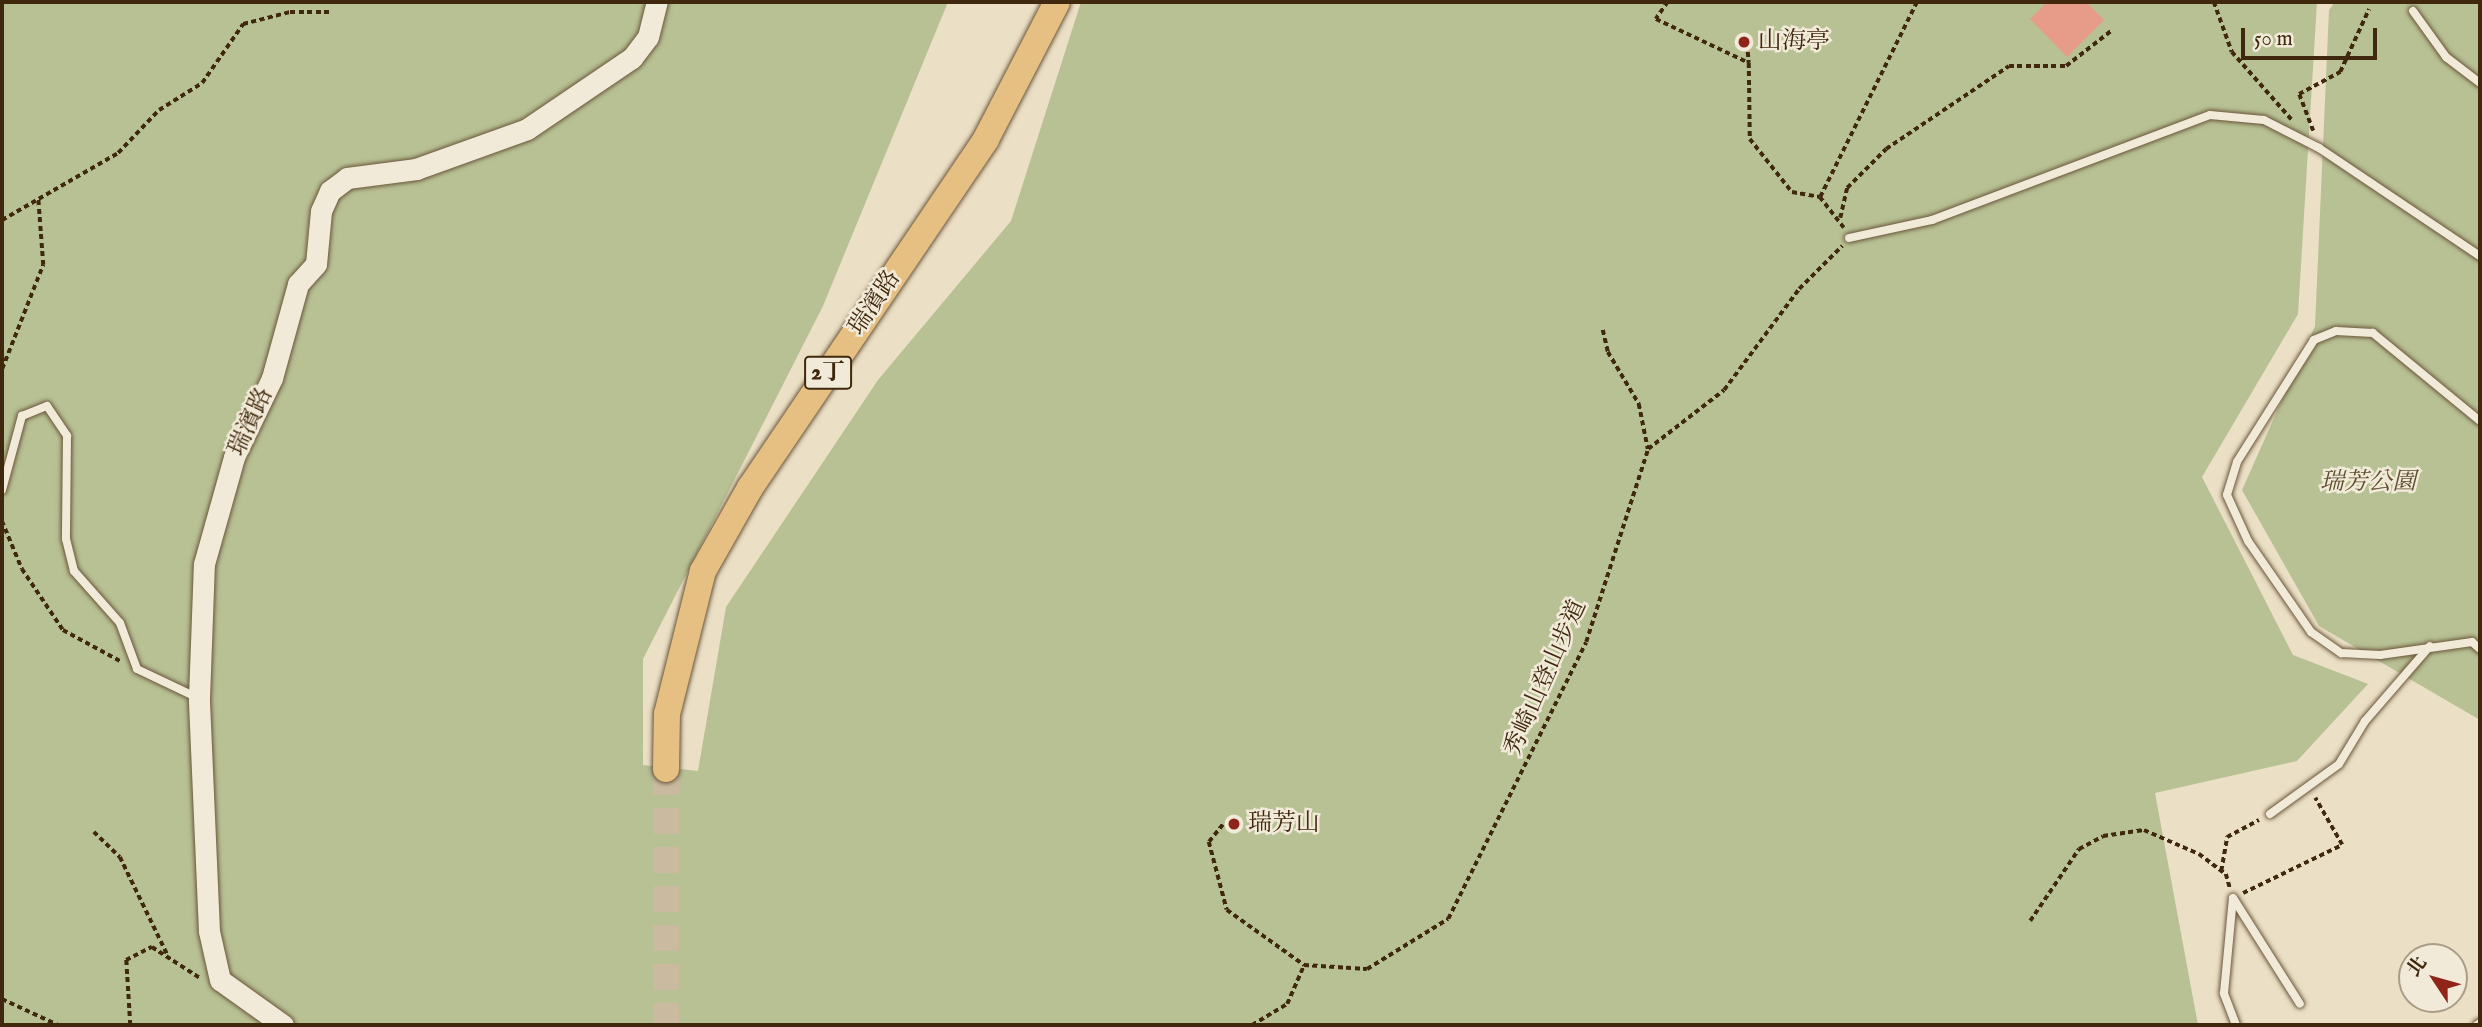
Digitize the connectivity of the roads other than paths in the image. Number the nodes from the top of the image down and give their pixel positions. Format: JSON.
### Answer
{"nodes":[{"id":1,"x":657,"y":2,"type":"edge"},
{"id":2,"x":1057,"y":2,"type":"edge"},
{"id":3,"x":2413,"y":11,"type":"dead end"},
{"id":4,"x":2480,"y":83,"type":"edge"},
{"id":5,"x":1849,"y":239,"type":"road end"},
{"id":6,"x":2480,"y":257,"type":"edge"},
{"id":7,"x":2480,"y":421,"type":"edge"},
{"id":8,"x":2,"y":490,"type":"edge"},
{"id":9,"x":2430,"y":646,"type":"junction"},
{"id":10,"x":2480,"y":649,"type":"edge"},
{"id":11,"x":199,"y":698,"type":"junction"},
{"id":12,"x":666,"y":769,"type":"tunnel mouth"},
{"id":13,"x":2270,"y":814,"type":"road end"},
{"id":14,"x":2300,"y":1004,"type":"dead end"},
{"id":15,"x":284,"y":1025,"type":"edge"},
{"id":16,"x":2236,"y":1025,"type":"edge"}],
"edges":[{"from":1,"to":11,"type":"street","name":"瑞濱路"},
{"from":2,"to":12,"type":"main road","name":"瑞濱路","number":"2丁"},
{"from":3,"to":4,"type":"lane"},
{"from":5,"to":6,"type":"lane"},
{"from":7,"to":9,"type":"lane"},
{"from":8,"to":11,"type":"lane"},
{"from":9,"to":10,"type":"lane"},
{"from":9,"to":13,"type":"lane"},
{"from":11,"to":15,"type":"street","name":"瑞濱路"},
{"from":14,"to":16,"type":"lane"}]}
